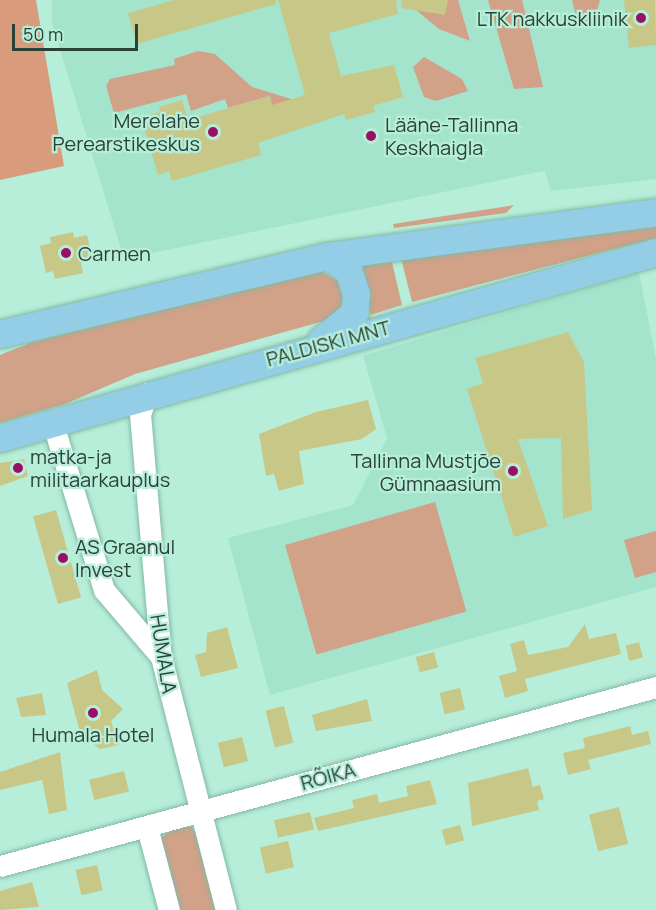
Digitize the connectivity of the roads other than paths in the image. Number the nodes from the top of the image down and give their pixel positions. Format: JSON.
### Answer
{"nodes":[{"id":1,"x":656,"y":212,"type":"edge"},
{"id":2,"x":656,"y":252,"type":"edge"},
{"id":3,"x":328,"y":256,"type":"junction"},
{"id":4,"x":0,"y":334,"type":"edge"},
{"id":5,"x":313,"y":346,"type":"junction"},
{"id":6,"x":147,"y":393,"type":"junction"},
{"id":7,"x":52,"y":421,"type":"junction"},
{"id":8,"x":0,"y":438,"type":"edge"},
{"id":9,"x":160,"y":657,"type":"junction"},
{"id":10,"x":656,"y":687,"type":"edge"},
{"id":11,"x":198,"y":811,"type":"junction"},
{"id":12,"x":147,"y":827,"type":"junction"},
{"id":13,"x":0,"y":866,"type":"edge"},
{"id":14,"x":169,"y":910,"type":"edge"},
{"id":15,"x":226,"y":910,"type":"edge"}],
"edges":[{"from":1,"to":3,"type":"main road"},
{"from":2,"to":5,"type":"main road","name":"PALDISKI MNT"},
{"from":3,"to":4,"type":"main road"},
{"from":3,"to":5,"type":"main road"},
{"from":5,"to":6,"type":"main road","name":"PALDISKI MNT"},
{"from":6,"to":7,"type":"main road","name":"PALDISKI MNT"},
{"from":6,"to":9,"type":"street","name":"HUMALA"},
{"from":7,"to":8,"type":"main road","name":"PALDISKI MNT"},
{"from":7,"to":9,"type":"street"},
{"from":9,"to":11,"type":"street","name":"HUMALA"},
{"from":10,"to":11,"type":"street","name":"RÕIKA"},
{"from":11,"to":12,"type":"street","name":"RÕIKA"},
{"from":11,"to":15,"type":"street","name":"HUMALA"},
{"from":12,"to":13,"type":"street","name":"RÕIKA"},
{"from":12,"to":14,"type":"street"}]}
